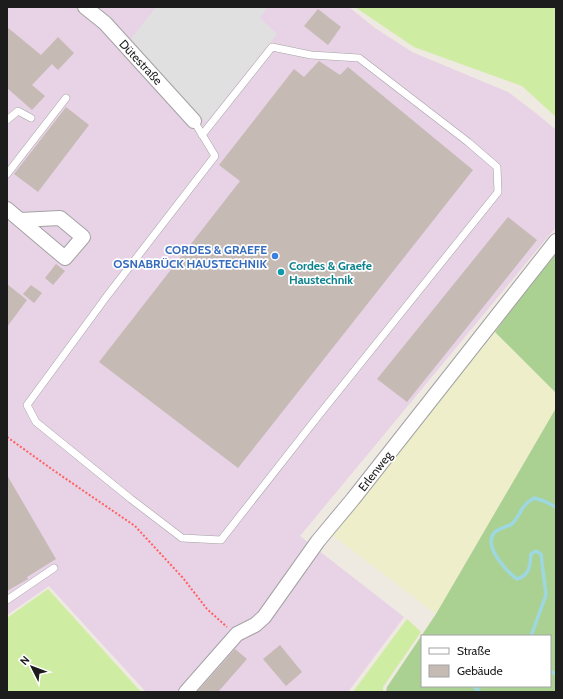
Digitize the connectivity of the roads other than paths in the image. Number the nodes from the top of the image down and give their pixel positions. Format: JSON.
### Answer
{"nodes":[{"id":1,"x":85,"y":7,"type":"edge"},
{"id":2,"x":66,"y":98,"type":"dead end"},
{"id":3,"x":31,"y":118,"type":"dead end"},
{"id":4,"x":7,"y":120,"type":"edge"},
{"id":5,"x":194,"y":121,"type":"joint"},
{"id":6,"x":202,"y":136,"type":"junction"},
{"id":7,"x":7,"y":174,"type":"edge"},
{"id":8,"x":7,"y":209,"type":"edge"},
{"id":9,"x":20,"y":220,"type":"dead end"},
{"id":10,"x":556,"y":241,"type":"edge"},
{"id":11,"x":54,"y":568,"type":"dead end"},
{"id":12,"x":7,"y":600,"type":"edge"},
{"id":13,"x":186,"y":692,"type":"edge"}],
"edges":[{"from":1,"to":5,"type":"street","name":"Dütestraße"},
{"from":2,"to":7,"type":"lane"},
{"from":3,"to":4,"type":"lane"},
{"from":5,"to":6,"type":"lane"},
{"from":6,"to":6,"type":"lane"},
{"from":8,"to":9,"type":"street"},
{"from":10,"to":13,"type":"street","name":"Erlenweg"},
{"from":11,"to":12,"type":"lane"}]}
